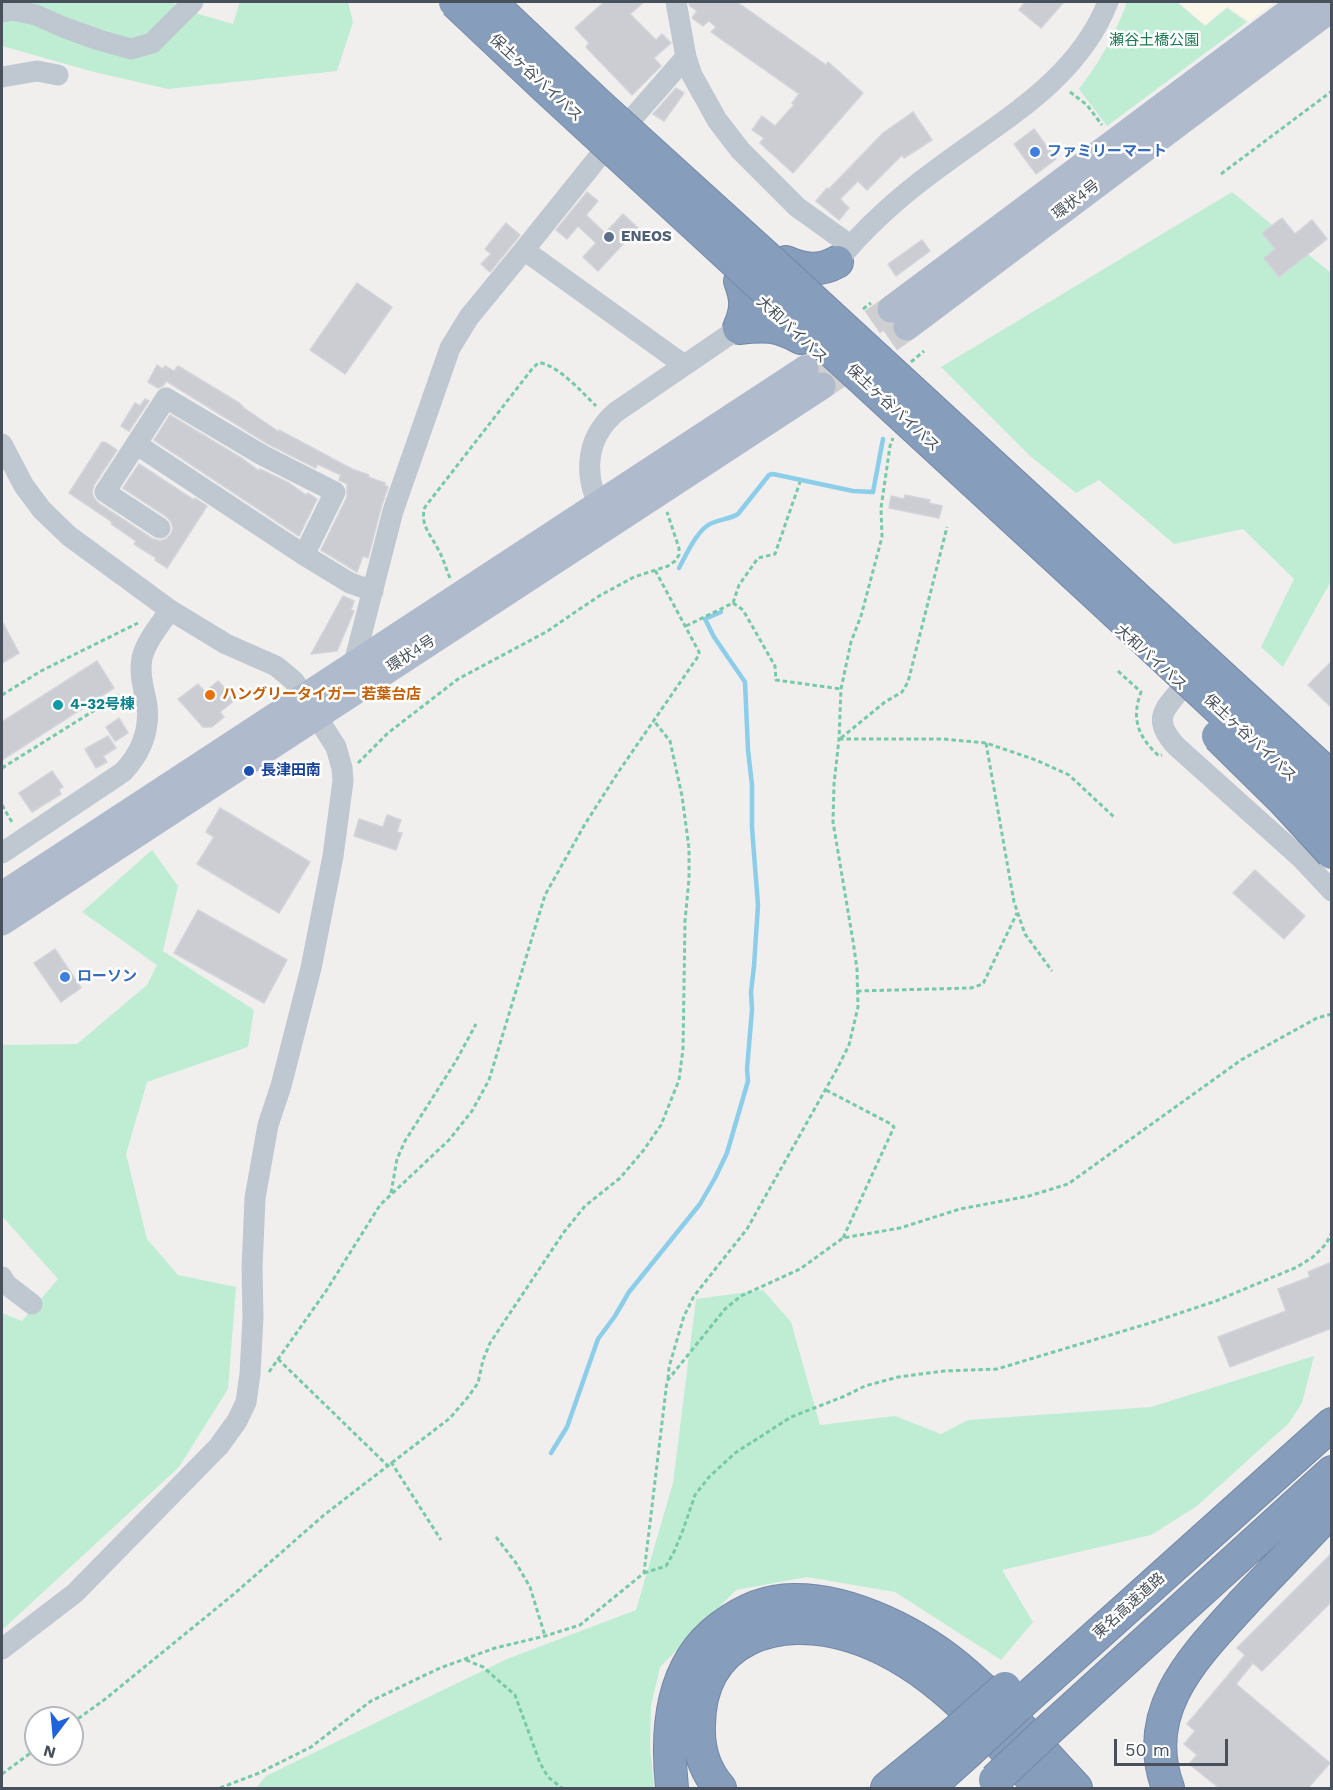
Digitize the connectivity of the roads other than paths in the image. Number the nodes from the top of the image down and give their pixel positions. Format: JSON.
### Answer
{"nodes":[{"id":1,"x":193,"y":2,"type":"edge"},
{"id":2,"x":442,"y":2,"type":"edge"},
{"id":3,"x":455,"y":2,"type":"edge"},
{"id":4,"x":490,"y":2,"type":"edge"},
{"id":5,"x":504,"y":2,"type":"edge"},
{"id":6,"x":677,"y":2,"type":"edge"},
{"id":7,"x":1108,"y":2,"type":"edge"},
{"id":8,"x":1302,"y":2,"type":"edge"},
{"id":9,"x":1332,"y":8,"type":"edge"},
{"id":10,"x":2,"y":12,"type":"edge"},
{"id":11,"x":686,"y":57,"type":"junction"},
{"id":12,"x":58,"y":75,"type":"dead end"},
{"id":13,"x":2,"y":77,"type":"edge"},
{"id":14,"x":630,"y":120,"type":"junction"},
{"id":15,"x":601,"y":154,"type":"junction"},
{"id":16,"x":524,"y":250,"type":"junction"},
{"id":17,"x":843,"y":253,"type":"junction"},
{"id":18,"x":786,"y":262,"type":"junction"},
{"id":19,"x":748,"y":281,"type":"junction"},
{"id":20,"x":838,"y":310,"type":"junction"},
{"id":21,"x":739,"y":328,"type":"junction"},
{"id":22,"x":801,"y":338,"type":"junction"},
{"id":23,"x":684,"y":365,"type":"junction"},
{"id":24,"x":2,"y":444,"type":"edge"},
{"id":25,"x":136,"y":444,"type":"junction"},
{"id":26,"x":604,"y":514,"type":"junction"},
{"id":27,"x":160,"y":528,"type":"dead end"},
{"id":28,"x":304,"y":555,"type":"junction"},
{"id":29,"x":373,"y":591,"type":"junction"},
{"id":30,"x":170,"y":610,"type":"junction"},
{"id":31,"x":1195,"y":652,"type":"junction"},
{"id":32,"x":354,"y":663,"type":"junction"},
{"id":33,"x":1183,"y":687,"type":"junction"},
{"id":34,"x":310,"y":706,"type":"junction"},
{"id":35,"x":1332,"y":756,"type":"edge"},
{"id":36,"x":1332,"y":778,"type":"edge"},
{"id":37,"x":1332,"y":814,"type":"edge"},
{"id":38,"x":1332,"y":825,"type":"edge"},
{"id":39,"x":2,"y":853,"type":"edge"},
{"id":40,"x":1332,"y":853,"type":"edge"},
{"id":41,"x":1332,"y":891,"type":"edge"},
{"id":42,"x":2,"y":895,"type":"edge"},
{"id":43,"x":2,"y":922,"type":"edge"},
{"id":44,"x":2,"y":1277,"type":"edge"},
{"id":45,"x":32,"y":1304,"type":"dead end"},
{"id":46,"x":1332,"y":1424,"type":"edge"},
{"id":47,"x":1332,"y":1472,"type":"edge"},
{"id":48,"x":1332,"y":1509,"type":"edge"},
{"id":49,"x":814,"y":1627,"type":"junction"},
{"id":50,"x":2,"y":1649,"type":"edge"},
{"id":51,"x":959,"y":1744,"type":"junction"},
{"id":52,"x":1001,"y":1786,"type":"edge"},
{"id":53,"x":672,"y":1788,"type":"edge"},
{"id":54,"x":720,"y":1788,"type":"edge"},
{"id":55,"x":887,"y":1788,"type":"edge"},
{"id":56,"x":928,"y":1788,"type":"edge"},
{"id":57,"x":1041,"y":1788,"type":"edge"},
{"id":58,"x":1076,"y":1788,"type":"edge"},
{"id":59,"x":1168,"y":1788,"type":"edge"}],
"edges":[{"from":1,"to":10,"type":"street"},
{"from":2,"to":15,"type":"highway","name":"大和バイパス"},
{"from":3,"to":19,"type":"highway","name":"保土ヶ谷バイパス","bridge":true},
{"from":4,"to":31,"type":"highway","name":"保土ヶ谷バイパス","bridge":true},
{"from":5,"to":14,"type":"highway"},
{"from":6,"to":11,"type":"street"},
{"from":7,"to":17,"type":"street"},
{"from":8,"to":9,"type":"main road","name":"環状4号"},
{"from":11,"to":14,"type":"street"},
{"from":11,"to":17,"type":"street"},
{"from":12,"to":13,"type":"street"},
{"from":14,"to":15,"type":"street"},
{"from":14,"to":18,"type":"highway"},
{"from":15,"to":16,"type":"street"},
{"from":15,"to":19,"type":"highway","name":"大和バイパス"},
{"from":16,"to":23,"type":"street"},
{"from":16,"to":29,"type":"street"},
{"from":17,"to":18,"type":"highway"},
{"from":17,"to":20,"type":"highway"},
{"from":18,"to":20,"type":"highway"},
{"from":19,"to":21,"type":"highway"},
{"from":19,"to":22,"type":"highway","name":"大和バイパス"},
{"from":19,"to":37,"type":"highway","name":"保土ヶ谷バイパス","bridge":true},
{"from":19,"to":40,"type":"highway","bridge":true},
{"from":20,"to":35,"type":"highway"},
{"from":21,"to":22,"type":"highway"},
{"from":21,"to":23,"type":"street"},
{"from":22,"to":33,"type":"highway","name":"大和バイパス"},
{"from":23,"to":26,"type":"street"},
{"from":24,"to":30,"type":"street"},
{"from":25,"to":27,"type":"street"},
{"from":25,"to":28,"type":"street"},
{"from":25,"to":28,"type":"street"},
{"from":26,"to":26,"type":"main road","name":"環状4号"},
{"from":26,"to":32,"type":"main road","name":"環状4号"},
{"from":26,"to":34,"type":"main road","name":"環状4号"},
{"from":28,"to":29,"type":"street"},
{"from":29,"to":32,"type":"street"},
{"from":30,"to":34,"type":"street"},
{"from":30,"to":39,"type":"street"},
{"from":31,"to":35,"type":"highway","bridge":true},
{"from":31,"to":36,"type":"highway","name":"保土ヶ谷バイパス","bridge":true},
{"from":32,"to":34,"type":"main road","name":"環状4号"},
{"from":33,"to":38,"type":"highway","name":"大和バイパス"},
{"from":33,"to":41,"type":"street"},
{"from":34,"to":42,"type":"main road","name":"環状4号"},
{"from":34,"to":43,"type":"main road","name":"環状4号"},
{"from":34,"to":50,"type":"street"},
{"from":44,"to":45,"type":"street"},
{"from":46,"to":51,"type":"highway","name":"東名高速道路","bridge":true},
{"from":47,"to":52,"type":"highway","bridge":true},
{"from":48,"to":59,"type":"highway"},
{"from":49,"to":52,"type":"highway"},
{"from":49,"to":54,"type":"highway"},
{"from":49,"to":57,"type":"highway"},
{"from":51,"to":55,"type":"highway"},
{"from":51,"to":56,"type":"highway","name":"東名高速道路"},
{"from":53,"to":58,"type":"highway"}]}
